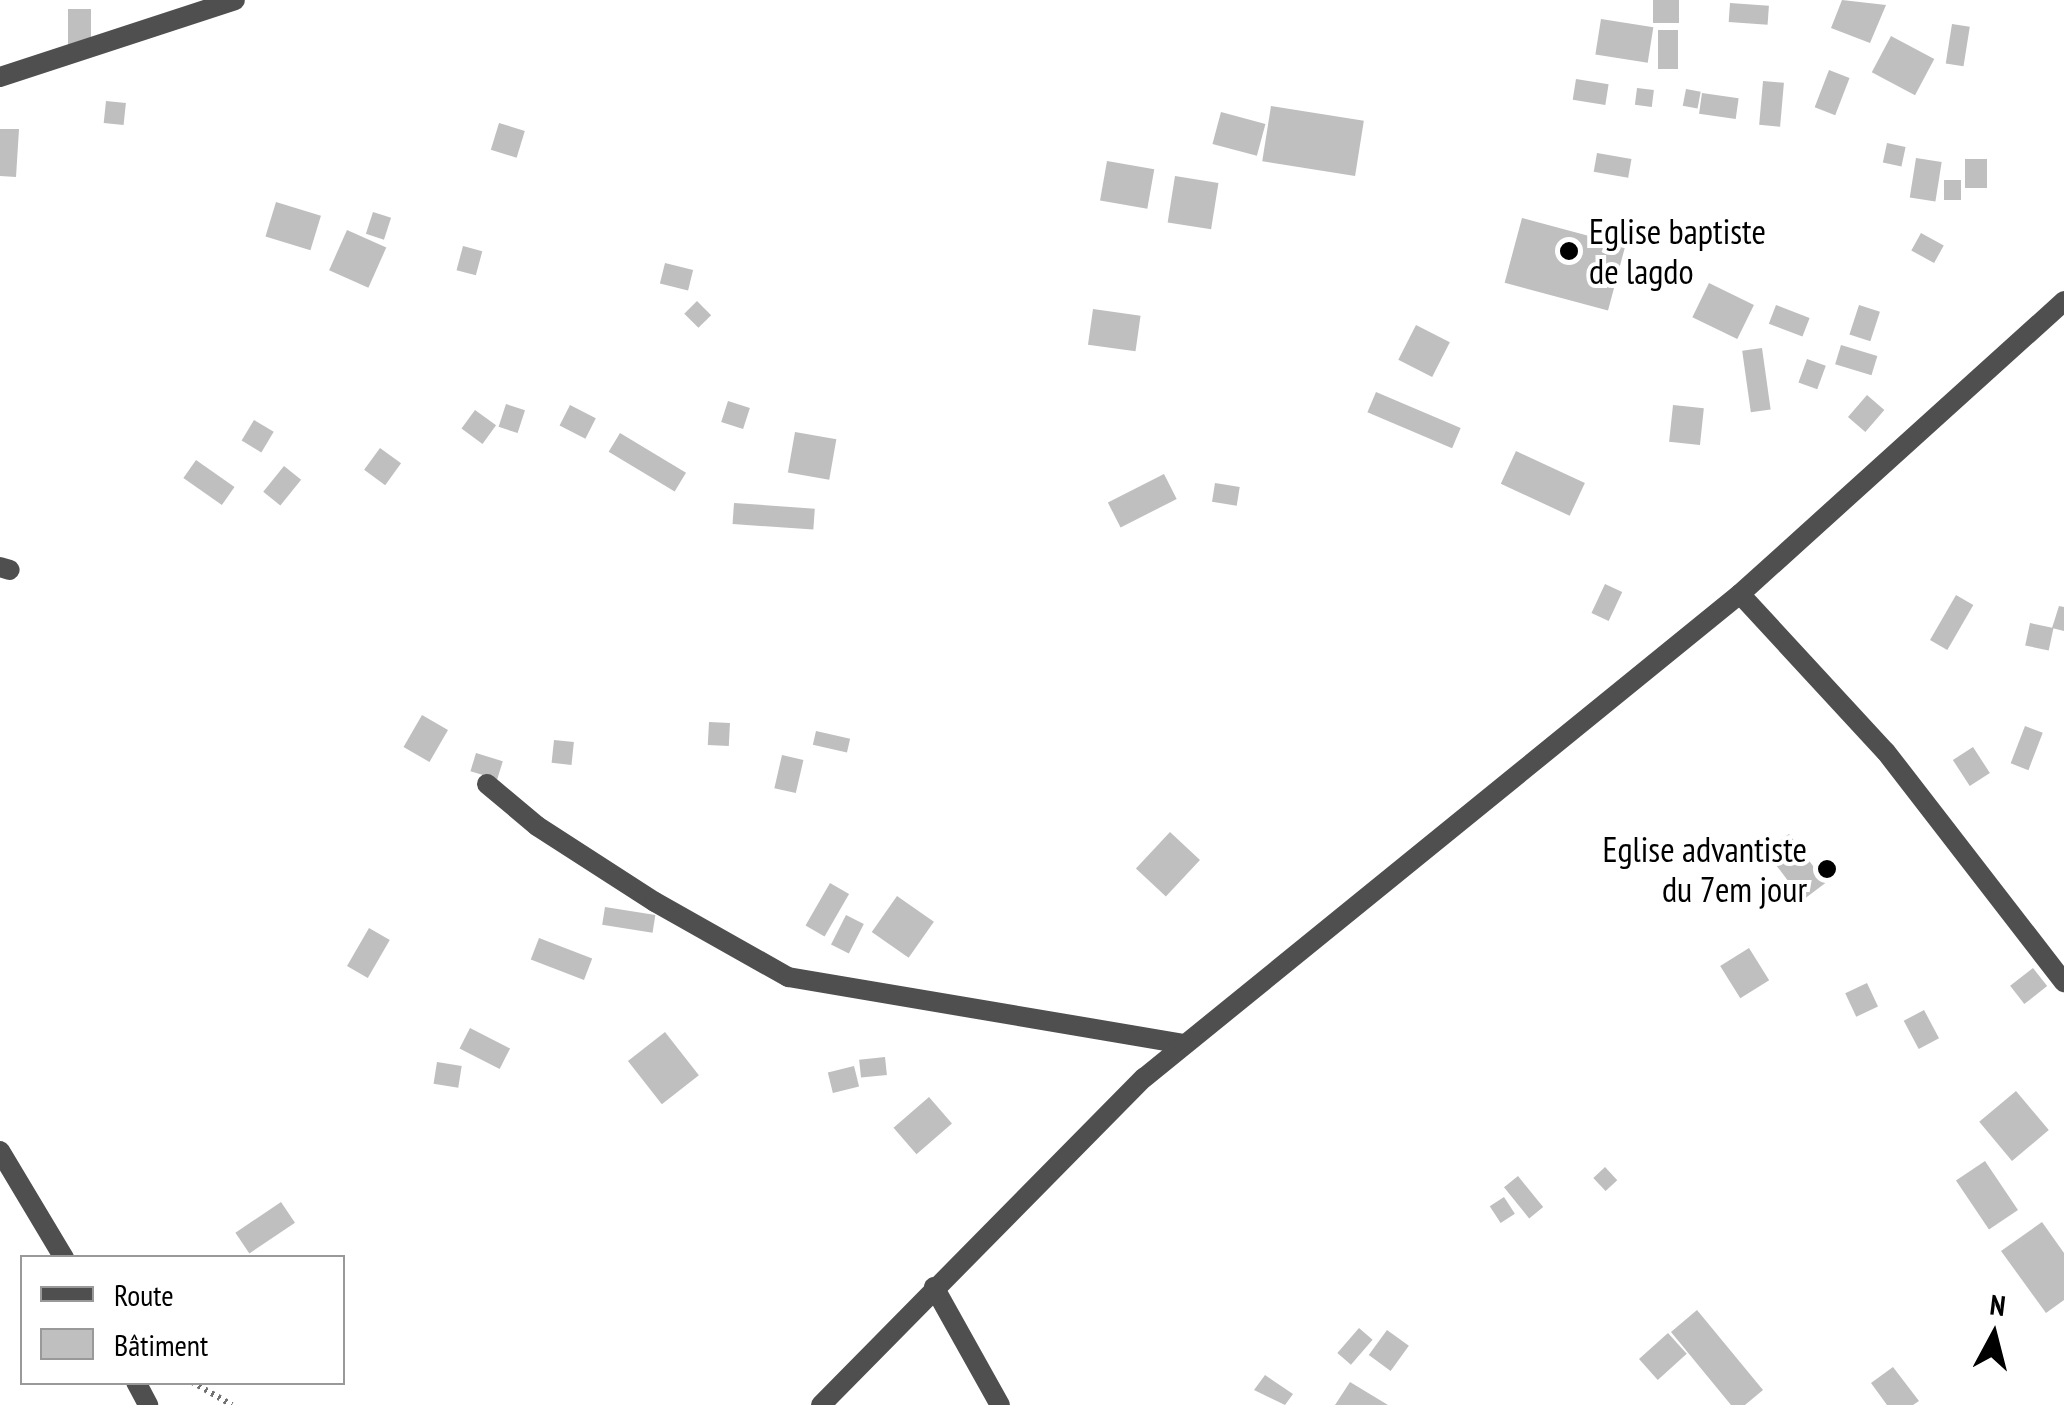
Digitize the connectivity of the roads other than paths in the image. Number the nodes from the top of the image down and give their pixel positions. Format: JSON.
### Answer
{"nodes":[{"id":1,"x":235,"y":0,"type":"edge"},
{"id":2,"x":0,"y":76,"type":"edge"},
{"id":3,"x":2064,"y":301,"type":"edge"},
{"id":4,"x":1740,"y":594,"type":"junction"},
{"id":5,"x":487,"y":784,"type":"dead end"},
{"id":6,"x":2064,"y":982,"type":"edge"},
{"id":7,"x":1184,"y":1044,"type":"junction"},
{"id":8,"x":0,"y":1151,"type":"edge"},
{"id":9,"x":62,"y":1255,"type":"edge"},
{"id":10,"x":934,"y":1287,"type":"junction"},
{"id":11,"x":821,"y":1405,"type":"edge"},
{"id":12,"x":1000,"y":1405,"type":"edge"}],
"edges":[{"from":1,"to":2,"type":"street"},
{"from":3,"to":4,"type":"street"},
{"from":4,"to":6,"type":"street"},
{"from":4,"to":7,"type":"street"},
{"from":5,"to":7,"type":"street"},
{"from":7,"to":10,"type":"street"},
{"from":8,"to":9,"type":"street"},
{"from":10,"to":11,"type":"street"},
{"from":10,"to":12,"type":"street"}]}
